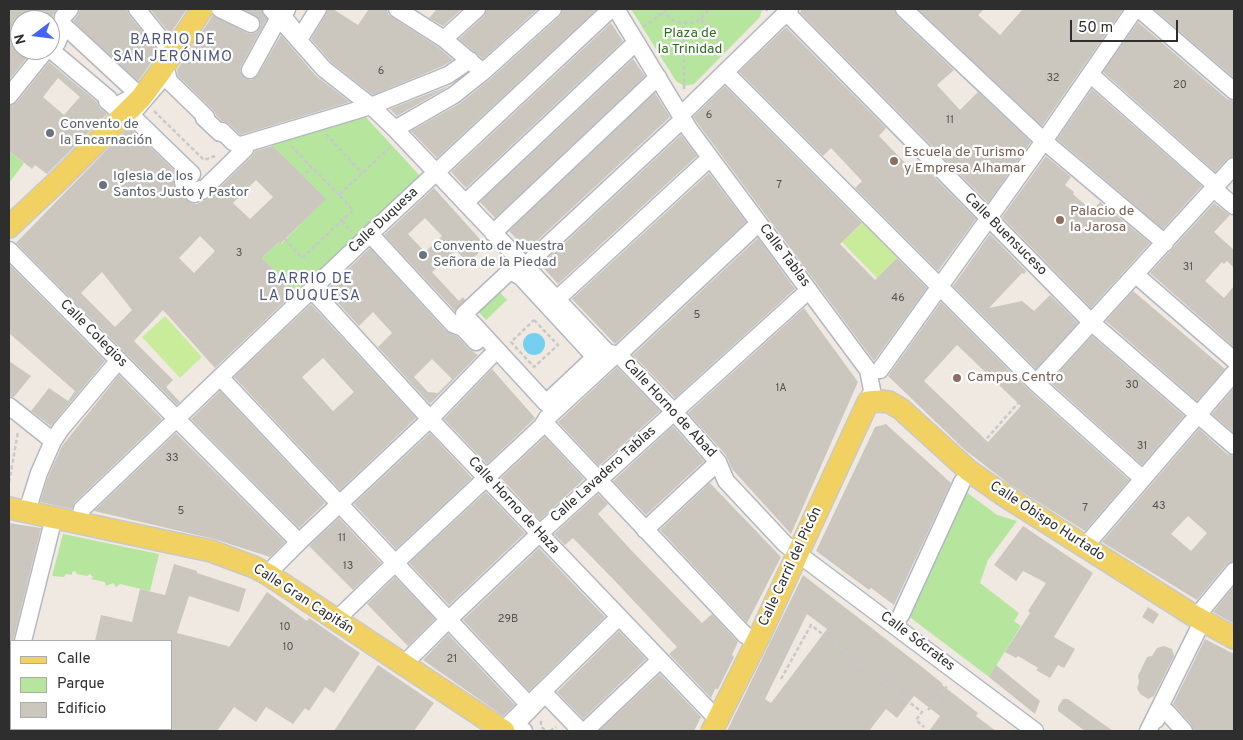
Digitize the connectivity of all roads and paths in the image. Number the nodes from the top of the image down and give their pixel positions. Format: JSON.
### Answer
{"nodes":[{"id":1,"x":70,"y":9,"type":"edge"},
{"id":2,"x":137,"y":9,"type":"edge"},
{"id":3,"x":202,"y":9,"type":"edge"},
{"id":4,"x":220,"y":9,"type":"edge"},
{"id":5,"x":318,"y":9,"type":"edge"},
{"id":6,"x":397,"y":9,"type":"edge"},
{"id":7,"x":477,"y":9,"type":"edge"},
{"id":8,"x":553,"y":9,"type":"edge"},
{"id":9,"x":611,"y":9,"type":"edge"},
{"id":10,"x":616,"y":9,"type":"edge"},
{"id":11,"x":709,"y":9,"type":"edge"},
{"id":12,"x":759,"y":9,"type":"edge"},
{"id":13,"x":904,"y":9,"type":"edge"},
{"id":14,"x":1137,"y":9,"type":"edge"},
{"id":15,"x":664,"y":10,"type":"edge"},
{"id":16,"x":769,"y":10,"type":"dead end"},
{"id":17,"x":788,"y":10,"type":"edge"},
{"id":18,"x":280,"y":11,"type":"edge"},
{"id":19,"x":701,"y":19,"type":"junction"},
{"id":20,"x":251,"y":24,"type":"dead end"},
{"id":21,"x":684,"y":24,"type":"junction"},
{"id":22,"x":62,"y":29,"type":"junction"},
{"id":23,"x":60,"y":32,"type":"edge"},
{"id":24,"x":639,"y":36,"type":"junction"},
{"id":25,"x":444,"y":39,"type":"junction"},
{"id":26,"x":727,"y":52,"type":"dead end"},
{"id":27,"x":173,"y":53,"type":"junction"},
{"id":28,"x":38,"y":60,"type":"edge"},
{"id":29,"x":470,"y":60,"type":"junction"},
{"id":30,"x":250,"y":70,"type":"dead end"},
{"id":31,"x":483,"y":72,"type":"junction"},
{"id":32,"x":725,"y":72,"type":"junction"},
{"id":33,"x":1090,"y":74,"type":"junction"},
{"id":34,"x":658,"y":77,"type":"junction"},
{"id":35,"x":684,"y":89,"type":"dead end"},
{"id":36,"x":1234,"y":90,"type":"edge"},
{"id":37,"x":9,"y":96,"type":"edge"},
{"id":38,"x":139,"y":98,"type":"junction"},
{"id":39,"x":371,"y":106,"type":"junction"},
{"id":40,"x":680,"y":119,"type":"junction"},
{"id":41,"x":395,"y":129,"type":"junction"},
{"id":42,"x":322,"y":130,"type":"dead end"},
{"id":43,"x":286,"y":141,"type":"dead end"},
{"id":44,"x":1044,"y":141,"type":"junction"},
{"id":45,"x":386,"y":144,"type":"dead end"},
{"id":46,"x":241,"y":145,"type":"junction"},
{"id":47,"x":710,"y":158,"type":"junction"},
{"id":48,"x":1234,"y":166,"type":"edge"},
{"id":49,"x":312,"y":167,"type":"junction"},
{"id":50,"x":362,"y":173,"type":"junction"},
{"id":51,"x":436,"y":173,"type":"junction"},
{"id":52,"x":301,"y":178,"type":"dead end"},
{"id":53,"x":1215,"y":187,"type":"junction"},
{"id":54,"x":339,"y":195,"type":"junction"},
{"id":55,"x":465,"y":203,"type":"junction"},
{"id":56,"x":1234,"y":206,"type":"edge"},
{"id":57,"x":988,"y":218,"type":"junction"},
{"id":58,"x":759,"y":223,"type":"junction"},
{"id":59,"x":9,"y":227,"type":"edge"},
{"id":60,"x":493,"y":233,"type":"junction"},
{"id":61,"x":370,"y":234,"type":"junction"},
{"id":62,"x":285,"y":239,"type":"dead end"},
{"id":63,"x":1165,"y":242,"type":"junction"},
{"id":64,"x":9,"y":250,"type":"edge"},
{"id":65,"x":525,"y":266,"type":"junction"},
{"id":66,"x":1136,"y":275,"type":"junction"},
{"id":67,"x":940,"y":287,"type":"junction"},
{"id":68,"x":312,"y":290,"type":"junction"},
{"id":69,"x":809,"y":290,"type":"junction"},
{"id":70,"x":557,"y":299,"type":"junction"},
{"id":71,"x":1091,"y":322,"type":"junction"},
{"id":72,"x":558,"y":345,"type":"joint"},
{"id":73,"x":615,"y":355,"type":"junction"},
{"id":74,"x":490,"y":357,"type":"junction"},
{"id":75,"x":119,"y":360,"type":"junction"},
{"id":76,"x":1234,"y":360,"type":"edge"},
{"id":77,"x":880,"y":370,"type":"dead end"},
{"id":78,"x":220,"y":377,"type":"junction"},
{"id":79,"x":1233,"y":377,"type":"edge"},
{"id":80,"x":1036,"y":383,"type":"junction"},
{"id":81,"x":868,"y":402,"type":"junction"},
{"id":82,"x":9,"y":406,"type":"edge"},
{"id":83,"x":674,"y":412,"type":"junction"},
{"id":84,"x":1198,"y":414,"type":"junction"},
{"id":85,"x":546,"y":415,"type":"junction"},
{"id":86,"x":176,"y":418,"type":"junction"},
{"id":87,"x":430,"y":419,"type":"junction"},
{"id":88,"x":20,"y":426,"type":"dead end"},
{"id":89,"x":53,"y":441,"type":"junction"},
{"id":90,"x":1234,"y":446,"type":"edge"},
{"id":91,"x":971,"y":456,"type":"dead end"},
{"id":92,"x":718,"y":462,"type":"junction"},
{"id":93,"x":487,"y":478,"type":"junction"},
{"id":94,"x":1143,"y":479,"type":"junction"},
{"id":95,"x":598,"y":480,"type":"junction"},
{"id":96,"x":9,"y":482,"type":"edge"},
{"id":97,"x":962,"y":482,"type":"dead end"},
{"id":98,"x":339,"y":504,"type":"junction"},
{"id":99,"x":18,"y":510,"type":"edge"},
{"id":100,"x":54,"y":517,"type":"junction"},
{"id":101,"x":79,"y":522,"type":"junction"},
{"id":102,"x":645,"y":530,"type":"junction"},
{"id":103,"x":539,"y":534,"type":"junction"},
{"id":104,"x":299,"y":542,"type":"junction"},
{"id":105,"x":1086,"y":548,"type":"junction"},
{"id":106,"x":798,"y":553,"type":"junction"},
{"id":107,"x":395,"y":563,"type":"junction"},
{"id":108,"x":1234,"y":571,"type":"edge"},
{"id":109,"x":269,"y":575,"type":"junction"},
{"id":110,"x":901,"y":615,"type":"dead end"},
{"id":111,"x":619,"y":618,"type":"junction"},
{"id":112,"x":336,"y":620,"type":"junction"},
{"id":113,"x":448,"y":620,"type":"junction"},
{"id":114,"x":1197,"y":623,"type":"junction"},
{"id":115,"x":759,"y":637,"type":"junction"},
{"id":116,"x":1234,"y":638,"type":"edge"},
{"id":117,"x":23,"y":640,"type":"edge"},
{"id":118,"x":660,"y":660,"type":"junction"},
{"id":119,"x":403,"y":665,"type":"junction"},
{"id":120,"x":781,"y":680,"type":"dead end"},
{"id":121,"x":948,"y":685,"type":"dead end"},
{"id":122,"x":546,"y":691,"type":"dead end"},
{"id":123,"x":529,"y":705,"type":"junction"},
{"id":124,"x":928,"y":710,"type":"dead end"},
{"id":125,"x":1160,"y":710,"type":"junction"},
{"id":126,"x":543,"y":718,"type":"dead end"},
{"id":127,"x":715,"y":725,"type":"edge"},
{"id":128,"x":924,"y":727,"type":"dead end"},
{"id":129,"x":581,"y":730,"type":"edge"},
{"id":130,"x":504,"y":731,"type":"edge"},
{"id":131,"x":524,"y":731,"type":"edge"},
{"id":132,"x":547,"y":731,"type":"edge"},
{"id":133,"x":1035,"y":731,"type":"edge"},
{"id":134,"x":1150,"y":731,"type":"edge"},
{"id":135,"x":1180,"y":731,"type":"edge"},
{"id":136,"x":1184,"y":731,"type":"edge"}],
"edges":[{"from":1,"to":22,"type":"street"},
{"from":2,"to":27,"type":"street"},
{"from":3,"to":27,"type":"main road"},
{"from":4,"to":20,"type":"street"},
{"from":5,"to":18,"type":"street"},
{"from":6,"to":25,"type":"street"},
{"from":7,"to":25,"type":"street"},
{"from":8,"to":31,"type":"street"},
{"from":9,"to":51,"type":"street","name":"Calle Duquesa"},
{"from":10,"to":24,"type":"street"},
{"from":11,"to":19,"type":"path"},
{"from":12,"to":16,"type":"path"},
{"from":13,"to":44,"type":"street"},
{"from":14,"to":33,"type":"street"},
{"from":14,"to":36,"type":"street"},
{"from":15,"to":21,"type":"path"},
{"from":15,"to":24,"type":"path"},
{"from":17,"to":32,"type":"street"},
{"from":17,"to":57,"type":"street","name":"Calle Buensuceso"},
{"from":18,"to":30,"type":"street"},
{"from":18,"to":39,"type":"street","name":"Calle Horno de Abad"},
{"from":19,"to":21,"type":"path"},
{"from":19,"to":26,"type":"path"},
{"from":21,"to":35,"type":"path"},
{"from":22,"to":23,"type":"street"},
{"from":22,"to":38,"type":"street"},
{"from":22,"to":38,"type":"street"},
{"from":24,"to":34,"type":"street"},
{"from":24,"to":55,"type":"street"},
{"from":25,"to":29,"type":"street"},
{"from":27,"to":59,"type":"main road"},
{"from":28,"to":37,"type":"street"},
{"from":29,"to":31,"type":"street"},
{"from":29,"to":39,"type":"street"},
{"from":31,"to":41,"type":"street"},
{"from":32,"to":40,"type":"street"},
{"from":32,"to":67,"type":"street"},
{"from":33,"to":44,"type":"street"},
{"from":33,"to":53,"type":"street"},
{"from":34,"to":40,"type":"street"},
{"from":34,"to":60,"type":"street"},
{"from":38,"to":46,"type":"path"},
{"from":38,"to":46,"type":"street"},
{"from":38,"to":46,"type":"street"},
{"from":39,"to":41,"type":"street","name":"Calle Horno de Abad"},
{"from":39,"to":46,"type":"street"},
{"from":40,"to":47,"type":"street","name":"Calle Tablas"},
{"from":40,"to":65,"type":"street"},
{"from":41,"to":51,"type":"street","name":"Calle Horno de Abad"},
{"from":42,"to":50,"type":"path"},
{"from":43,"to":49,"type":"path"},
{"from":44,"to":57,"type":"street"},
{"from":44,"to":63,"type":"street"},
{"from":45,"to":50,"type":"path"},
{"from":47,"to":58,"type":"street","name":"Calle Tablas"},
{"from":47,"to":70,"type":"street"},
{"from":48,"to":53,"type":"street"},
{"from":49,"to":52,"type":"path"},
{"from":49,"to":54,"type":"path"},
{"from":50,"to":54,"type":"path"},
{"from":51,"to":55,"type":"street","name":"Calle Horno de Abad"},
{"from":51,"to":61,"type":"street","name":"Calle Duquesa"},
{"from":53,"to":56,"type":"street"},
{"from":53,"to":63,"type":"street"},
{"from":54,"to":62,"type":"path"},
{"from":55,"to":60,"type":"street","name":"Calle Horno de Abad"},
{"from":57,"to":67,"type":"street"},
{"from":57,"to":71,"type":"street","name":"Calle Buensuceso"},
{"from":58,"to":69,"type":"street","name":"Calle Tablas"},
{"from":58,"to":73,"type":"street"},
{"from":60,"to":65,"type":"street","name":"Calle Horno de Abad"},
{"from":61,"to":68,"type":"street","name":"Calle Duquesa"},
{"from":61,"to":74,"type":"street"},
{"from":63,"to":66,"type":"street"},
{"from":64,"to":75,"type":"street","name":"Calle Colegios"},
{"from":65,"to":70,"type":"street","name":"Calle Horno de Abad"},
{"from":66,"to":71,"type":"street"},
{"from":66,"to":76,"type":"street"},
{"from":67,"to":77,"type":"street"},
{"from":67,"to":80,"type":"street"},
{"from":68,"to":78,"type":"street","name":"Calle Duquesa"},
{"from":68,"to":87,"type":"street","name":"Calle Horno de Haza"},
{"from":69,"to":81,"type":"street","name":"Calle Tablas"},
{"from":69,"to":83,"type":"street","name":"Calle Lavadero Tablas"},
{"from":70,"to":73,"type":"street","name":"Calle Horno de Abad"},
{"from":71,"to":80,"type":"street"},
{"from":71,"to":84,"type":"street","name":"Calle Buensuceso"},
{"from":72,"to":72,"type":"path"},
{"from":73,"to":83,"type":"street","name":"Calle Horno de Abad"},
{"from":73,"to":85,"type":"street"},
{"from":74,"to":85,"type":"street"},
{"from":74,"to":87,"type":"street"},
{"from":75,"to":86,"type":"street","name":"Calle Colegios"},
{"from":75,"to":89,"type":"street"},
{"from":78,"to":86,"type":"street","name":"Calle Duquesa"},
{"from":78,"to":98,"type":"street"},
{"from":79,"to":84,"type":"street"},
{"from":80,"to":91,"type":"path"},
{"from":80,"to":94,"type":"street"},
{"from":81,"to":105,"type":"main road","name":"Calle Obispo Hurtado"},
{"from":81,"to":106,"type":"main road","name":"Calle Carril del Picón"},
{"from":82,"to":89,"type":"street"},
{"from":83,"to":92,"type":"street","name":"Calle Horno de Abad"},
{"from":83,"to":95,"type":"street","name":"Calle Lavadero Tablas"},
{"from":84,"to":90,"type":"street","name":"Calle Buensuceso"},
{"from":84,"to":94,"type":"street"},
{"from":85,"to":85,"type":"street"},
{"from":85,"to":93,"type":"street"},
{"from":85,"to":95,"type":"street"},
{"from":86,"to":101,"type":"street","name":"Calle Duquesa"},
{"from":86,"to":104,"type":"street","name":"Calle Colegios"},
{"from":87,"to":93,"type":"street","name":"Calle Horno de Haza"},
{"from":87,"to":98,"type":"street"},
{"from":88,"to":96,"type":"path"},
{"from":89,"to":99,"type":"street"},
{"from":92,"to":102,"type":"street"},
{"from":92,"to":106,"type":"street","name":"Calle Horno de Abad"},
{"from":93,"to":103,"type":"street","name":"Calle Horno de Haza"},
{"from":93,"to":107,"type":"street"},
{"from":94,"to":105,"type":"street"},
{"from":95,"to":102,"type":"street"},
{"from":95,"to":103,"type":"street","name":"Calle Lavadero Tablas"},
{"from":97,"to":110,"type":"street"},
{"from":98,"to":104,"type":"street"},
{"from":98,"to":107,"type":"street"},
{"from":99,"to":100,"type":"main road","name":"Calle Gran Capitán"},
{"from":100,"to":101,"type":"main road","name":"Calle Gran Capitán"},
{"from":100,"to":117,"type":"street"},
{"from":101,"to":109,"type":"main road","name":"Calle Gran Capitán"},
{"from":102,"to":115,"type":"street"},
{"from":103,"to":111,"type":"street","name":"Calle Horno de Haza"},
{"from":103,"to":113,"type":"street","name":"Calle Lavadero Tablas"},
{"from":104,"to":109,"type":"street"},
{"from":105,"to":114,"type":"main road","name":"Calle Obispo Hurtado"},
{"from":106,"to":115,"type":"main road","name":"Calle Carril del Picón"},
{"from":106,"to":133,"type":"street","name":"Calle Sócrates"},
{"from":107,"to":112,"type":"street"},
{"from":107,"to":113,"type":"street"},
{"from":108,"to":114,"type":"street"},
{"from":109,"to":112,"type":"main road","name":"Calle Gran Capitán"},
{"from":111,"to":118,"type":"street","name":"Calle Horno de Haza"},
{"from":111,"to":123,"type":"street"},
{"from":112,"to":119,"type":"main road","name":"Calle Gran Capitán"},
{"from":113,"to":119,"type":"street","name":"Calle Lavadero Tablas"},
{"from":113,"to":123,"type":"street"},
{"from":114,"to":116,"type":"main road","name":"Calle Obispo Hurtado"},
{"from":114,"to":125,"type":"street"},
{"from":115,"to":127,"type":"main road","name":"Calle Carril del Picón"},
{"from":118,"to":127,"type":"street","name":"Calle Horno de Haza"},
{"from":118,"to":129,"type":"street"},
{"from":119,"to":130,"type":"main road","name":"Calle Gran Capitán"},
{"from":120,"to":128,"type":"path"},
{"from":121,"to":124,"type":"path"},
{"from":122,"to":129,"type":"street"},
{"from":123,"to":130,"type":"street"},
{"from":125,"to":134,"type":"street"},
{"from":125,"to":135,"type":"street"},
{"from":125,"to":136,"type":"street"},
{"from":126,"to":132,"type":"path"},
{"from":129,"to":131,"type":"street"}]}
